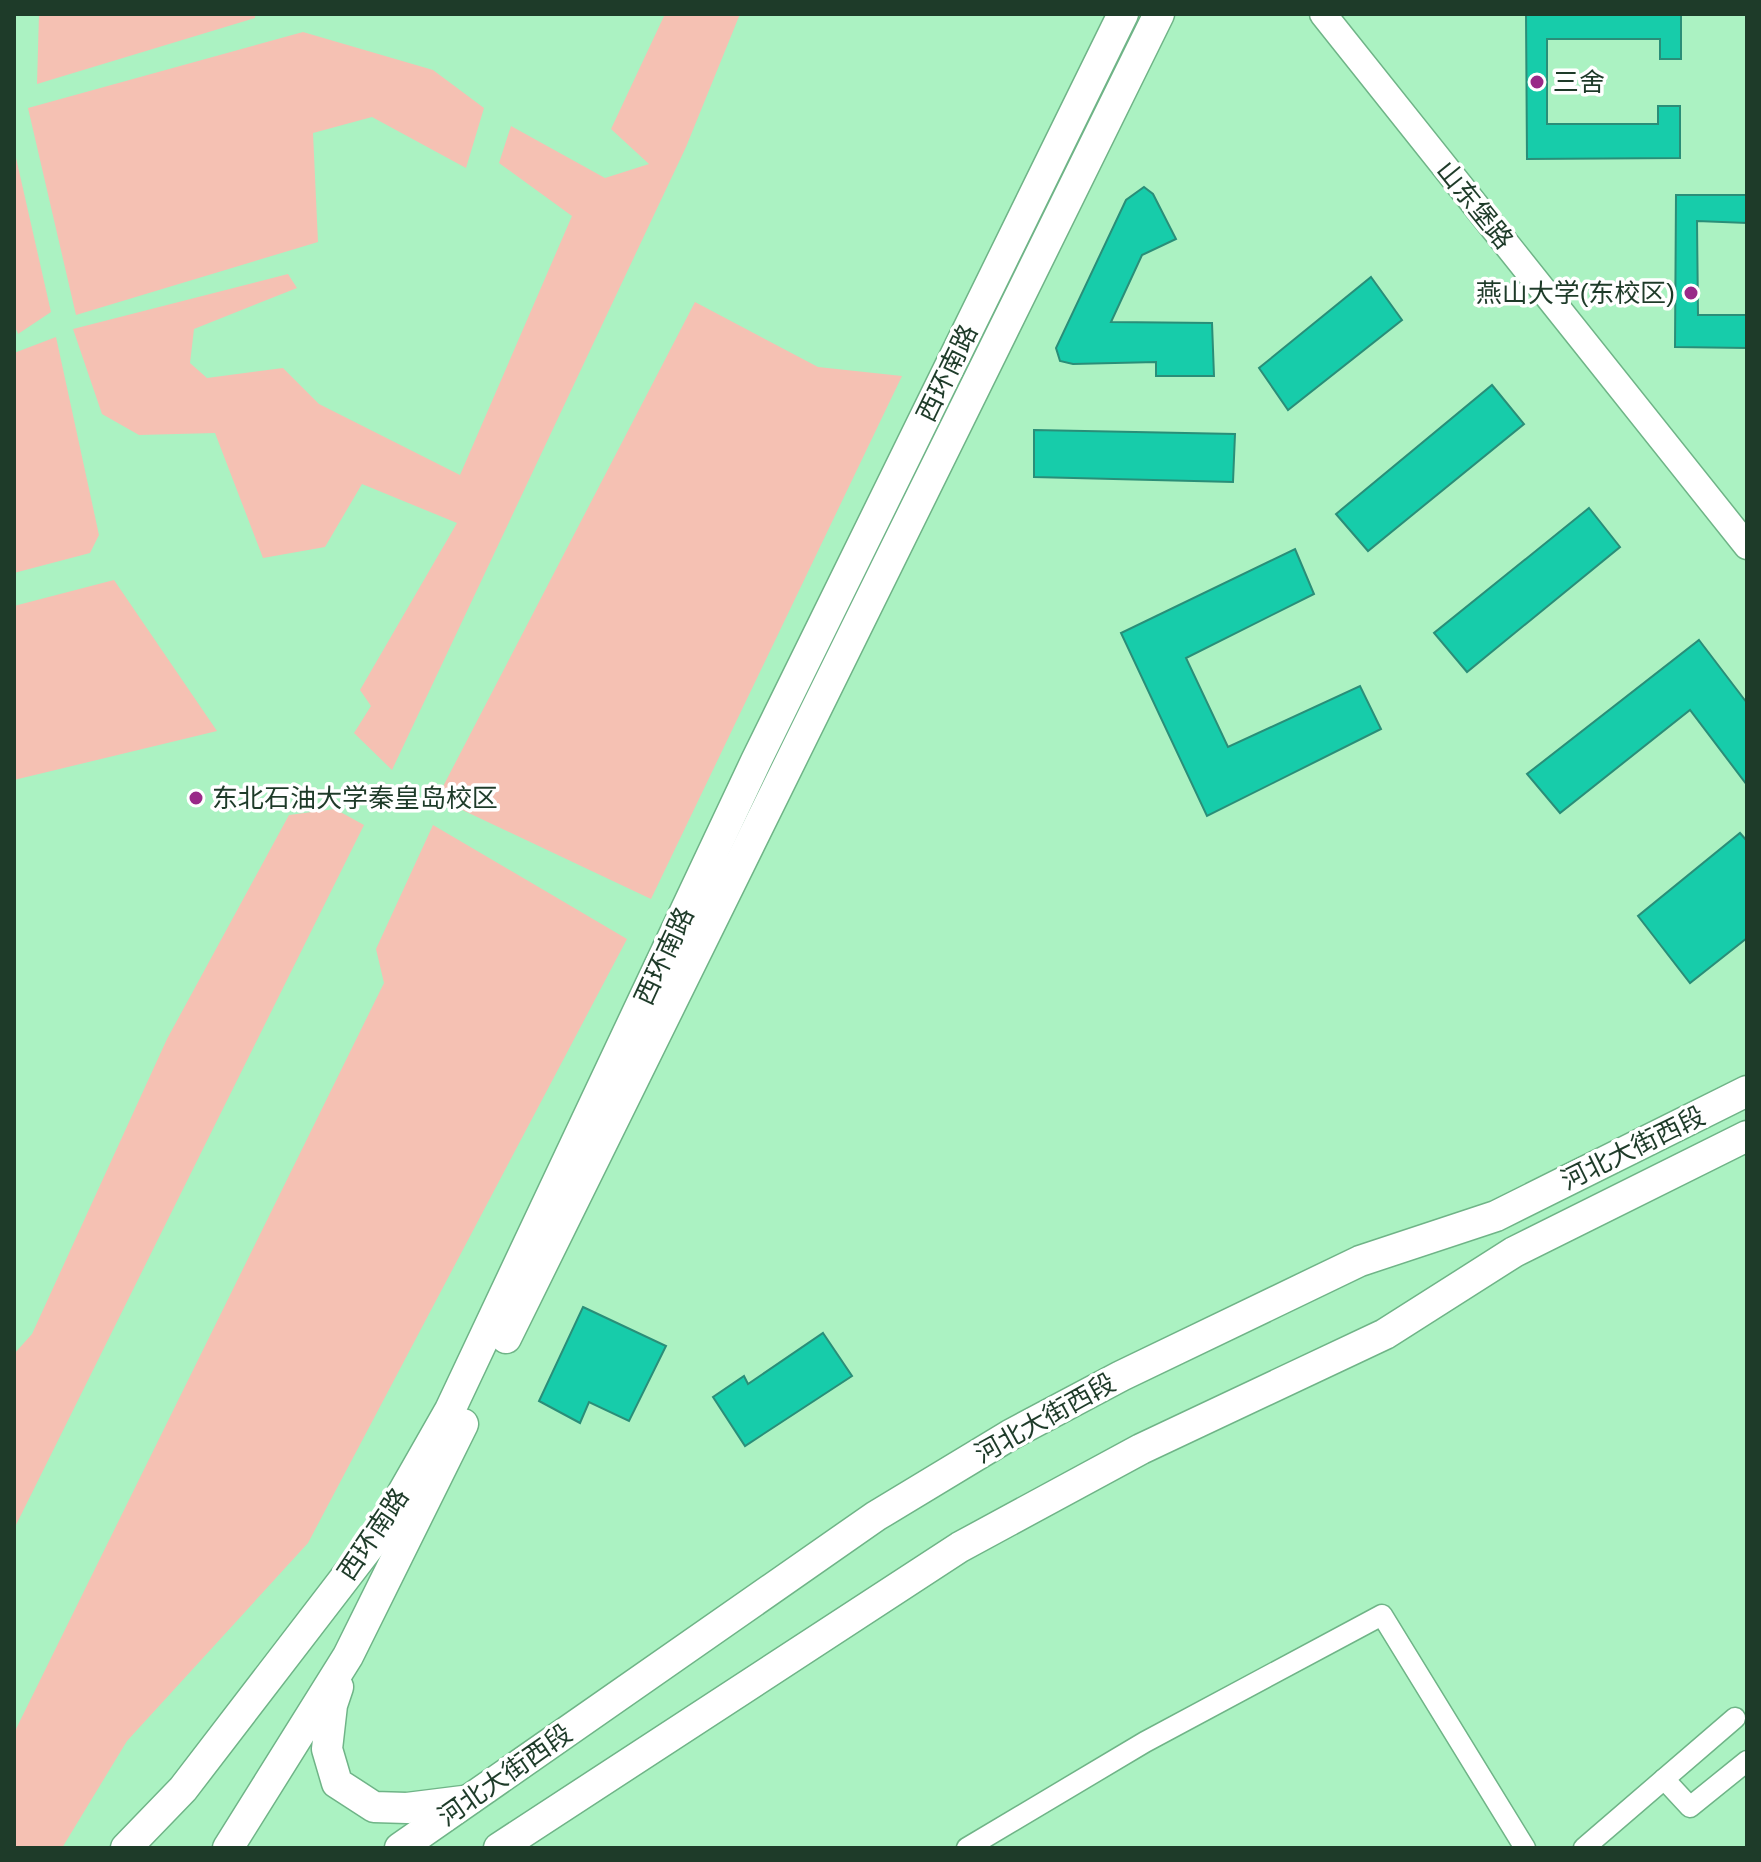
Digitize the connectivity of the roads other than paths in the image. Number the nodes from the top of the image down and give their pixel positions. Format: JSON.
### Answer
{"nodes":[{"id":1,"x":1123,"y":14,"type":"edge"},
{"id":2,"x":1159,"y":14,"type":"edge"},
{"id":3,"x":1323,"y":14,"type":"edge"},
{"id":4,"x":1747,"y":546,"type":"edge"},
{"id":5,"x":1746,"y":1091,"type":"edge"},
{"id":6,"x":1747,"y":1136,"type":"edge"},
{"id":7,"x":348,"y":1656,"type":"junction"},
{"id":8,"x":1735,"y":1718,"type":"dead end"},
{"id":9,"x":1747,"y":1761,"type":"edge"},
{"id":10,"x":1664,"y":1779,"type":"junction"},
{"id":11,"x":469,"y":1801,"type":"junction"},
{"id":12,"x":506,"y":1846,"type":"edge"},
{"id":13,"x":126,"y":1848,"type":"edge"},
{"id":14,"x":228,"y":1848,"type":"edge"},
{"id":15,"x":400,"y":1848,"type":"edge"},
{"id":16,"x":967,"y":1848,"type":"edge"},
{"id":17,"x":1525,"y":1848,"type":"edge"},
{"id":18,"x":1584,"y":1848,"type":"edge"}],
"edges":[{"from":1,"to":13,"type":"highway","name":"西环南路"},
{"from":2,"to":7,"type":"highway","name":"西环南路"},
{"from":3,"to":4,"type":"main road","name":"山东堡路"},
{"from":5,"to":11,"type":"highway","name":"河北大街西段"},
{"from":6,"to":12,"type":"highway","name":"河北大街西段"},
{"from":7,"to":11,"type":"highway"},
{"from":7,"to":14,"type":"highway","name":"西环南路"},
{"from":8,"to":10,"type":"street"},
{"from":9,"to":10,"type":"street"},
{"from":10,"to":18,"type":"street"},
{"from":11,"to":15,"type":"highway","name":"河北大街西段"},
{"from":16,"to":17,"type":"street"}]}
